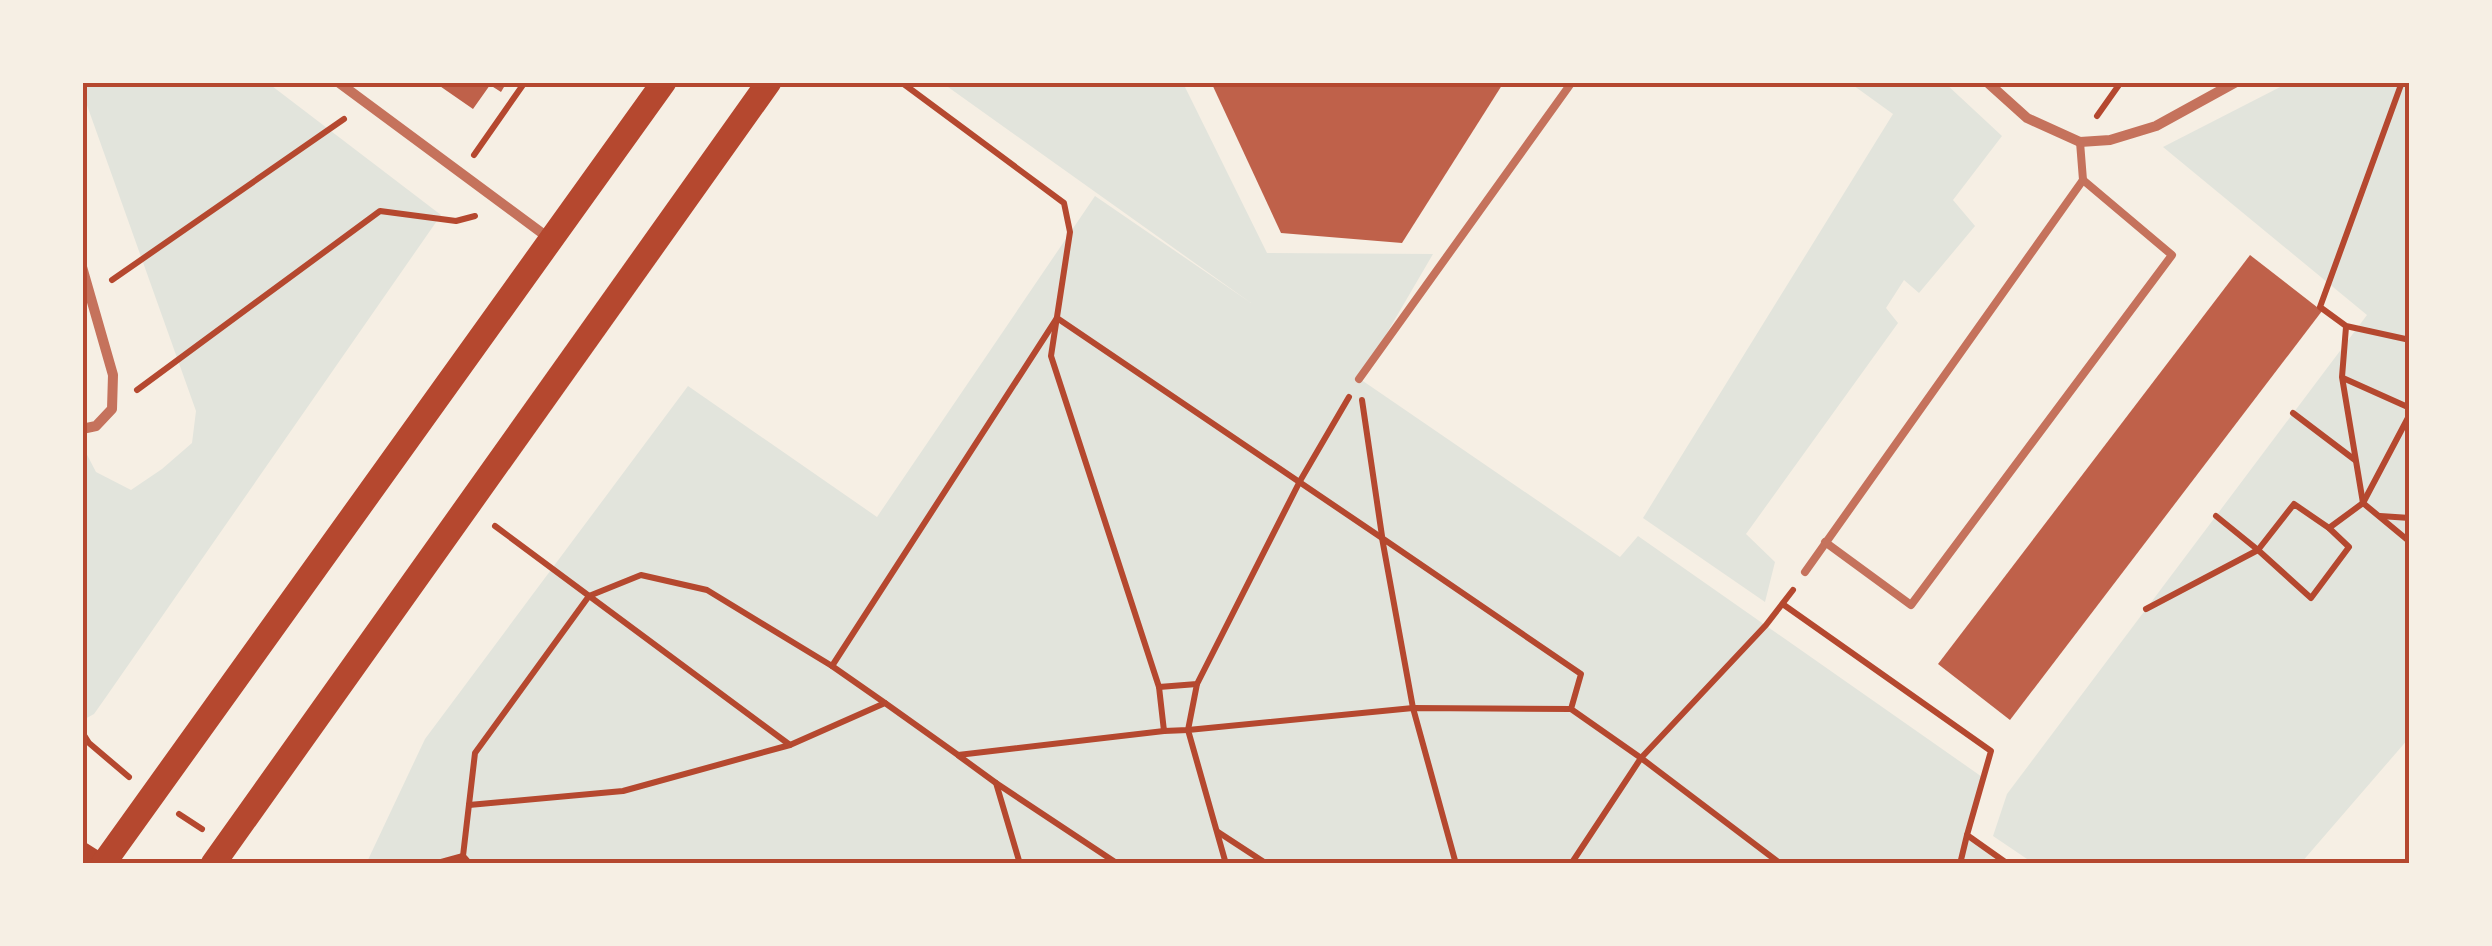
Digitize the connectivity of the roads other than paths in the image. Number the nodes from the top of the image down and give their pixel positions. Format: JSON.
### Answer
{"nodes":[{"id":1,"x":338,"y":82,"type":"edge"},
{"id":2,"x":664,"y":82,"type":"edge"},
{"id":3,"x":769,"y":82,"type":"edge"},
{"id":4,"x":1572,"y":82,"type":"edge"},
{"id":5,"x":1988,"y":82,"type":"edge"},
{"id":6,"x":2236,"y":82,"type":"edge"},
{"id":7,"x":2080,"y":142,"type":"junction"},
{"id":8,"x":2083,"y":180,"type":"junction"},
{"id":9,"x":550,"y":240,"type":"junction"},
{"id":10,"x":82,"y":267,"type":"edge"},
{"id":11,"x":1359,"y":379,"type":"road end"},
{"id":12,"x":82,"y":428,"type":"edge"},
{"id":13,"x":1825,"y":542,"type":"junction"},
{"id":14,"x":1805,"y":572,"type":"road end"},
{"id":15,"x":82,"y":852,"type":"edge"},
{"id":16,"x":102,"y":864,"type":"edge"},
{"id":17,"x":213,"y":864,"type":"edge"}],
"edges":[{"from":1,"to":9,"type":"street"},
{"from":2,"to":9,"type":"main road"},
{"from":3,"to":17,"type":"main road"},
{"from":4,"to":11,"type":"lane"},
{"from":5,"to":7,"type":"street"},
{"from":6,"to":7,"type":"street"},
{"from":7,"to":8,"type":"lane"},
{"from":8,"to":13,"type":"lane"},
{"from":8,"to":13,"type":"lane"},
{"from":9,"to":16,"type":"main road"},
{"from":10,"to":12,"type":"street"},
{"from":13,"to":14,"type":"lane"},
{"from":15,"to":16,"type":"main road"}]}
